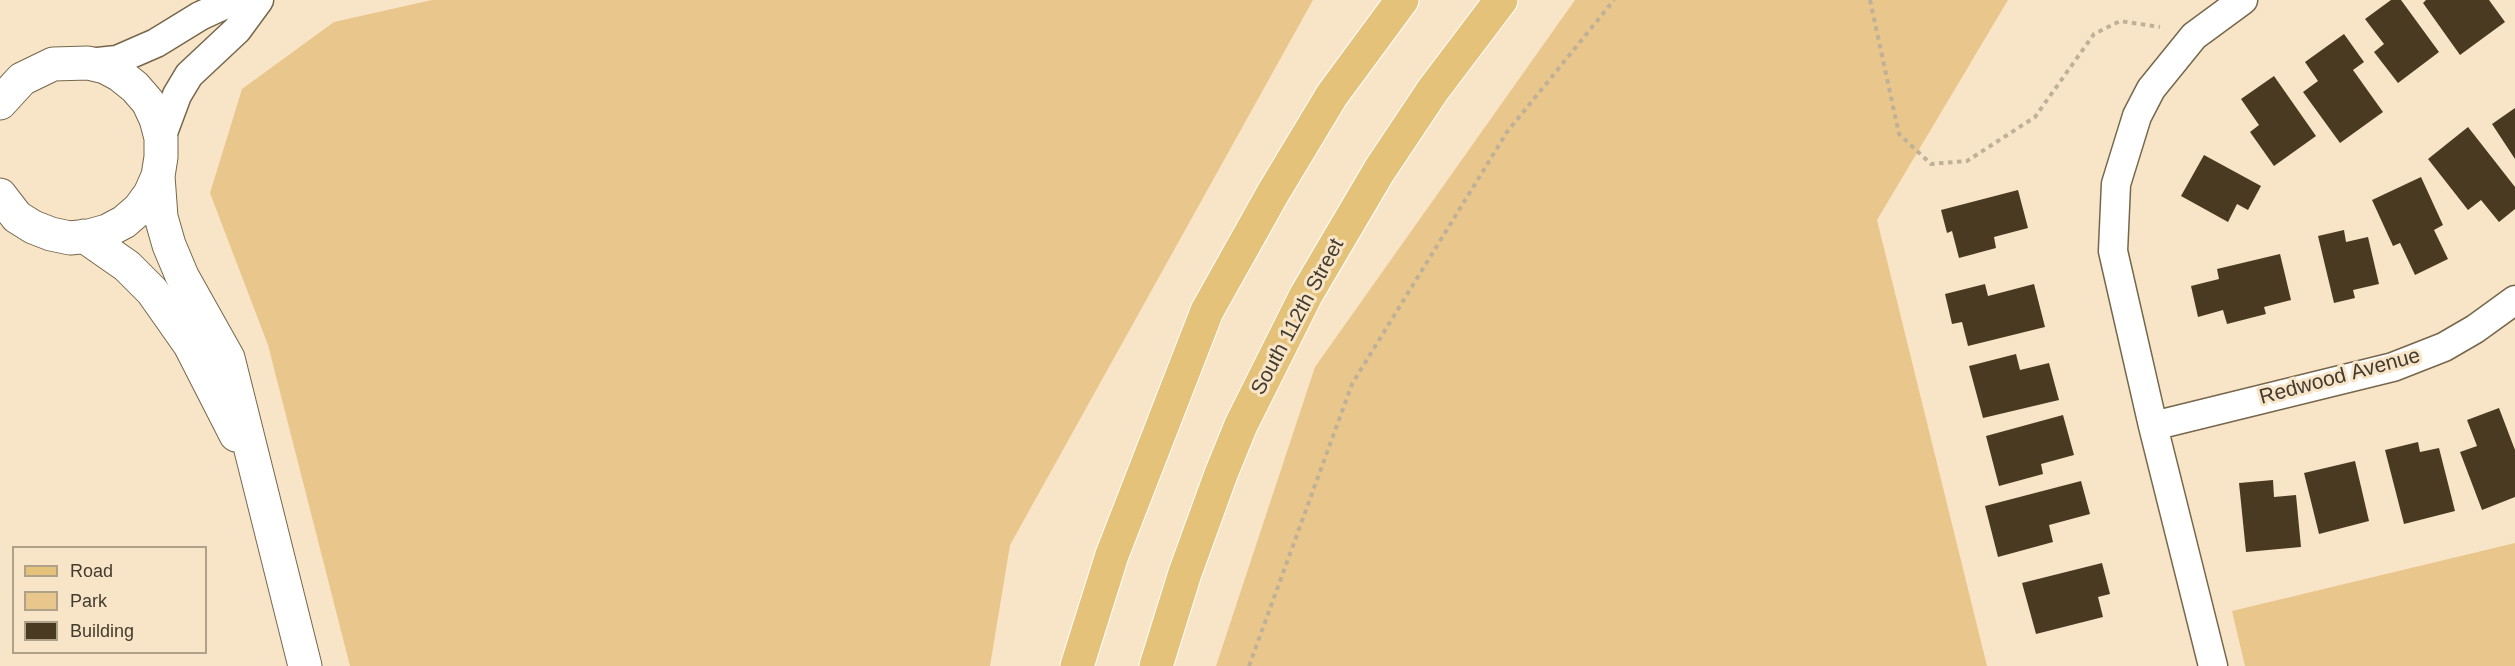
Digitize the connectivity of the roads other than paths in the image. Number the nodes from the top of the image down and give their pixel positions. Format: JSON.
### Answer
{"nodes":[{"id":1,"x":257,"y":0,"type":"edge"},
{"id":2,"x":1402,"y":0,"type":"edge"},
{"id":3,"x":1501,"y":0,"type":"edge"},
{"id":4,"x":2243,"y":0,"type":"edge"},
{"id":5,"x":88,"y":63,"type":"junction"},
{"id":6,"x":11,"y":82,"type":"edge"},
{"id":7,"x":0,"y":103,"type":"edge"},
{"id":8,"x":161,"y":138,"type":"junction"},
{"id":9,"x":158,"y":176,"type":"junction"},
{"id":10,"x":0,"y":195,"type":"edge"},
{"id":11,"x":84,"y":236,"type":"junction"},
{"id":12,"x":2515,"y":300,"type":"edge"},
{"id":13,"x":2153,"y":426,"type":"junction"},
{"id":14,"x":252,"y":462,"type":"junction"},
{"id":15,"x":305,"y":666,"type":"edge"},
{"id":16,"x":1077,"y":666,"type":"edge"},
{"id":17,"x":1156,"y":666,"type":"edge"},
{"id":18,"x":2213,"y":666,"type":"edge"}],
"edges":[{"from":1,"to":5,"type":"street"},
{"from":1,"to":8,"type":"street"},
{"from":2,"to":16,"type":"main road"},
{"from":3,"to":17,"type":"main road","name":"South 112th Street"},
{"from":4,"to":13,"type":"street"},
{"from":5,"to":6,"type":"street"},
{"from":5,"to":8,"type":"street"},
{"from":6,"to":7,"type":"street"},
{"from":8,"to":9,"type":"street"},
{"from":9,"to":11,"type":"street"},
{"from":9,"to":14,"type":"street"},
{"from":10,"to":11,"type":"street"},
{"from":11,"to":14,"type":"street"},
{"from":12,"to":13,"type":"street","name":"Redwood Avenue"},
{"from":13,"to":18,"type":"street"},
{"from":14,"to":15,"type":"street"}]}
